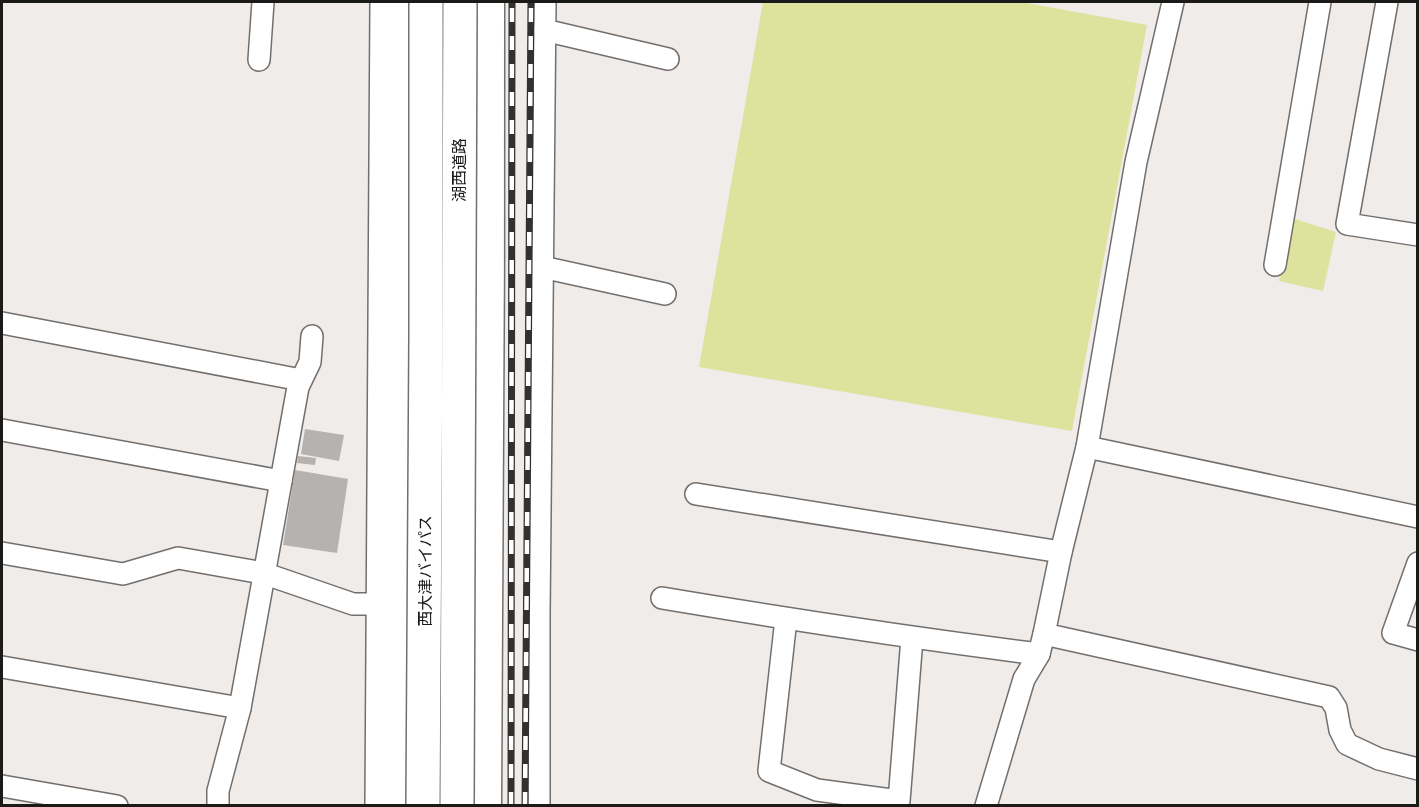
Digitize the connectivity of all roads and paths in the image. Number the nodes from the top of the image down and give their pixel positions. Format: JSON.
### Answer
{"nodes":[{"id":1,"x":263,"y":2,"type":"edge"},
{"id":2,"x":381,"y":2,"type":"edge"},
{"id":3,"x":402,"y":2,"type":"edge"},
{"id":4,"x":426,"y":2,"type":"edge"},
{"id":5,"x":460,"y":2,"type":"edge"},
{"id":6,"x":489,"y":2,"type":"edge"},
{"id":7,"x":545,"y":2,"type":"edge"},
{"id":8,"x":1173,"y":2,"type":"edge"},
{"id":9,"x":1320,"y":2,"type":"edge"},
{"id":10,"x":1387,"y":2,"type":"edge"},
{"id":11,"x":544,"y":30,"type":"junction"},
{"id":12,"x":668,"y":59,"type":"dead end"},
{"id":13,"x":259,"y":60,"type":"dead end"},
{"id":14,"x":1418,"y":235,"type":"edge"},
{"id":15,"x":490,"y":244,"type":"junction"},
{"id":16,"x":383,"y":245,"type":"junction"},
{"id":17,"x":1275,"y":265,"type":"dead end"},
{"id":18,"x":542,"y":267,"type":"junction"},
{"id":19,"x":665,"y":294,"type":"dead end"},
{"id":20,"x":2,"y":323,"type":"edge"},
{"id":21,"x":312,"y":336,"type":"dead end"},
{"id":22,"x":426,"y":337,"type":"joint"},
{"id":23,"x":459,"y":338,"type":"joint"},
{"id":24,"x":301,"y":380,"type":"junction"},
{"id":25,"x":2,"y":430,"type":"edge"},
{"id":26,"x":1088,"y":447,"type":"junction"},
{"id":27,"x":281,"y":481,"type":"junction"},
{"id":28,"x":696,"y":494,"type":"dead end"},
{"id":29,"x":1418,"y":517,"type":"edge"},
{"id":30,"x":382,"y":518,"type":"junction"},
{"id":31,"x":487,"y":533,"type":"junction"},
{"id":32,"x":1061,"y":552,"type":"junction"},
{"id":33,"x":2,"y":553,"type":"edge"},
{"id":34,"x":1418,"y":563,"type":"edge"},
{"id":35,"x":263,"y":573,"type":"junction"},
{"id":36,"x":662,"y":598,"type":"dead end"},
{"id":37,"x":376,"y":604,"type":"junction"},
{"id":38,"x":786,"y":619,"type":"junction"},
{"id":39,"x":382,"y":630,"type":"junction"},
{"id":40,"x":912,"y":638,"type":"junction"},
{"id":41,"x":1418,"y":640,"type":"edge"},
{"id":42,"x":1042,"y":644,"type":"junction"},
{"id":43,"x":2,"y":667,"type":"edge"},
{"id":44,"x":240,"y":708,"type":"junction"},
{"id":45,"x":1418,"y":769,"type":"edge"},
{"id":46,"x":2,"y":786,"type":"edge"},
{"id":47,"x":117,"y":806,"type":"edge"},
{"id":48,"x":218,"y":806,"type":"edge"},
{"id":49,"x":376,"y":806,"type":"edge"},
{"id":50,"x":401,"y":806,"type":"edge"},
{"id":51,"x":423,"y":806,"type":"edge"},
{"id":52,"x":457,"y":806,"type":"edge"},
{"id":53,"x":486,"y":806,"type":"edge"},
{"id":54,"x":539,"y":806,"type":"edge"},
{"id":55,"x":986,"y":806,"type":"edge"}],
"edges":[{"from":1,"to":13,"type":"street"},
{"from":2,"to":16,"type":"street"},
{"from":3,"to":16,"type":"street"},
{"from":4,"to":22,"type":"highway","name":"湖西道路","bridge":true},
{"from":5,"to":23,"type":"highway","name":"湖西道路","bridge":true},
{"from":6,"to":15,"type":"street"},
{"from":7,"to":11,"type":"street"},
{"from":8,"to":26,"type":"street"},
{"from":9,"to":17,"type":"street"},
{"from":10,"to":14,"type":"street"},
{"from":11,"to":12,"type":"street"},
{"from":11,"to":18,"type":"street"},
{"from":15,"to":16,"type":"street"},
{"from":15,"to":31,"type":"street"},
{"from":16,"to":30,"type":"street"},
{"from":18,"to":19,"type":"street"},
{"from":18,"to":54,"type":"street"},
{"from":20,"to":24,"type":"street"},
{"from":21,"to":24,"type":"street"},
{"from":22,"to":51,"type":"highway","name":"西大津バイパス","bridge":true},
{"from":23,"to":52,"type":"highway","name":"西大津バイパス","bridge":true},
{"from":24,"to":27,"type":"street"},
{"from":25,"to":27,"type":"street"},
{"from":26,"to":29,"type":"street"},
{"from":26,"to":32,"type":"street"},
{"from":27,"to":35,"type":"street"},
{"from":28,"to":32,"type":"street"},
{"from":30,"to":31,"type":"street"},
{"from":30,"to":37,"type":"street"},
{"from":30,"to":39,"type":"street"},
{"from":31,"to":53,"type":"street"},
{"from":32,"to":42,"type":"street"},
{"from":33,"to":35,"type":"street"},
{"from":34,"to":41,"type":"street"},
{"from":35,"to":37,"type":"street"},
{"from":35,"to":44,"type":"street"},
{"from":36,"to":38,"type":"street"},
{"from":37,"to":39,"type":"street"},
{"from":38,"to":40,"type":"street"},
{"from":38,"to":40,"type":"street"},
{"from":39,"to":49,"type":"street"},
{"from":39,"to":50,"type":"street"},
{"from":40,"to":42,"type":"street"},
{"from":42,"to":45,"type":"street"},
{"from":42,"to":55,"type":"street"},
{"from":43,"to":44,"type":"street"},
{"from":44,"to":48,"type":"street"},
{"from":46,"to":47,"type":"street"}]}
